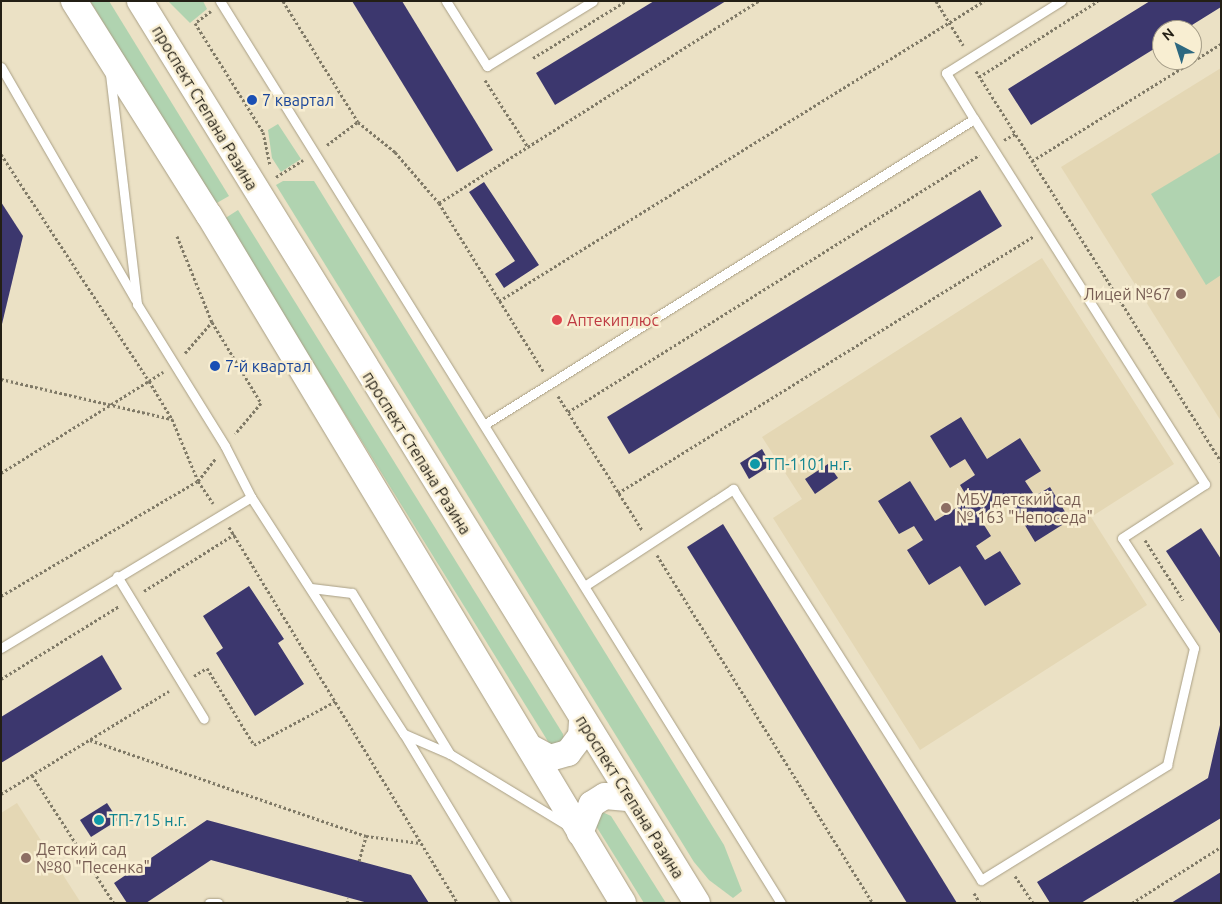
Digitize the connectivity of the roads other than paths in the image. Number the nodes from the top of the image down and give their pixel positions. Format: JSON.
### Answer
{"nodes":[{"id":1,"x":74,"y":1,"type":"edge"},
{"id":2,"x":140,"y":1,"type":"edge"},
{"id":3,"x":446,"y":1,"type":"edge"},
{"id":4,"x":593,"y":1,"type":"edge"},
{"id":5,"x":1061,"y":1,"type":"edge"},
{"id":6,"x":221,"y":2,"type":"edge"},
{"id":7,"x":108,"y":54,"type":"junction"},
{"id":8,"x":1,"y":67,"type":"edge"},
{"id":9,"x":974,"y":119,"type":"junction"},
{"id":10,"x":138,"y":304,"type":"junction"},
{"id":11,"x":485,"y":424,"type":"junction"},
{"id":12,"x":251,"y":497,"type":"junction"},
{"id":13,"x":117,"y":576,"type":"junction"},
{"id":14,"x":586,"y":585,"type":"junction"},
{"id":15,"x":311,"y":588,"type":"junction"},
{"id":16,"x":1,"y":648,"type":"edge"},
{"id":17,"x":204,"y":719,"type":"dead end"},
{"id":18,"x":582,"y":720,"type":"junction"},
{"id":19,"x":404,"y":734,"type":"junction"},
{"id":20,"x":533,"y":749,"type":"junction"},
{"id":21,"x":450,"y":754,"type":"junction"},
{"id":22,"x":630,"y":798,"type":"junction"},
{"id":23,"x":580,"y":833,"type":"junction"},
{"id":24,"x":209,"y":903,"type":"edge"},
{"id":25,"x":218,"y":903,"type":"edge"},
{"id":26,"x":506,"y":903,"type":"edge"},
{"id":27,"x":623,"y":903,"type":"edge"},
{"id":28,"x":696,"y":903,"type":"edge"},
{"id":29,"x":781,"y":903,"type":"edge"}],
"edges":[{"from":1,"to":7,"type":"main road"},
{"from":2,"to":18,"type":"main road","name":"проспект Степана Разина"},
{"from":3,"to":4,"type":"lane"},
{"from":5,"to":9,"type":"lane"},
{"from":6,"to":11,"type":"lane"},
{"from":7,"to":10,"type":"lane"},
{"from":7,"to":20,"type":"main road"},
{"from":8,"to":10,"type":"lane"},
{"from":9,"to":11,"type":"lane"},
{"from":9,"to":14,"type":"lane"},
{"from":10,"to":12,"type":"lane"},
{"from":11,"to":14,"type":"lane"},
{"from":12,"to":13,"type":"lane"},
{"from":12,"to":15,"type":"lane"},
{"from":13,"to":16,"type":"lane"},
{"from":13,"to":17,"type":"lane"},
{"from":14,"to":29,"type":"lane"},
{"from":15,"to":19,"type":"lane"},
{"from":15,"to":21,"type":"lane"},
{"from":18,"to":20,"type":"main road"},
{"from":18,"to":22,"type":"main road","name":"проспект Степана Разина"},
{"from":19,"to":21,"type":"lane"},
{"from":19,"to":26,"type":"lane"},
{"from":20,"to":23,"type":"main road"},
{"from":21,"to":23,"type":"lane"},
{"from":22,"to":23,"type":"main road"},
{"from":22,"to":28,"type":"main road","name":"проспект Степана Разина"},
{"from":23,"to":27,"type":"main road"},
{"from":24,"to":25,"type":"lane"}]}
